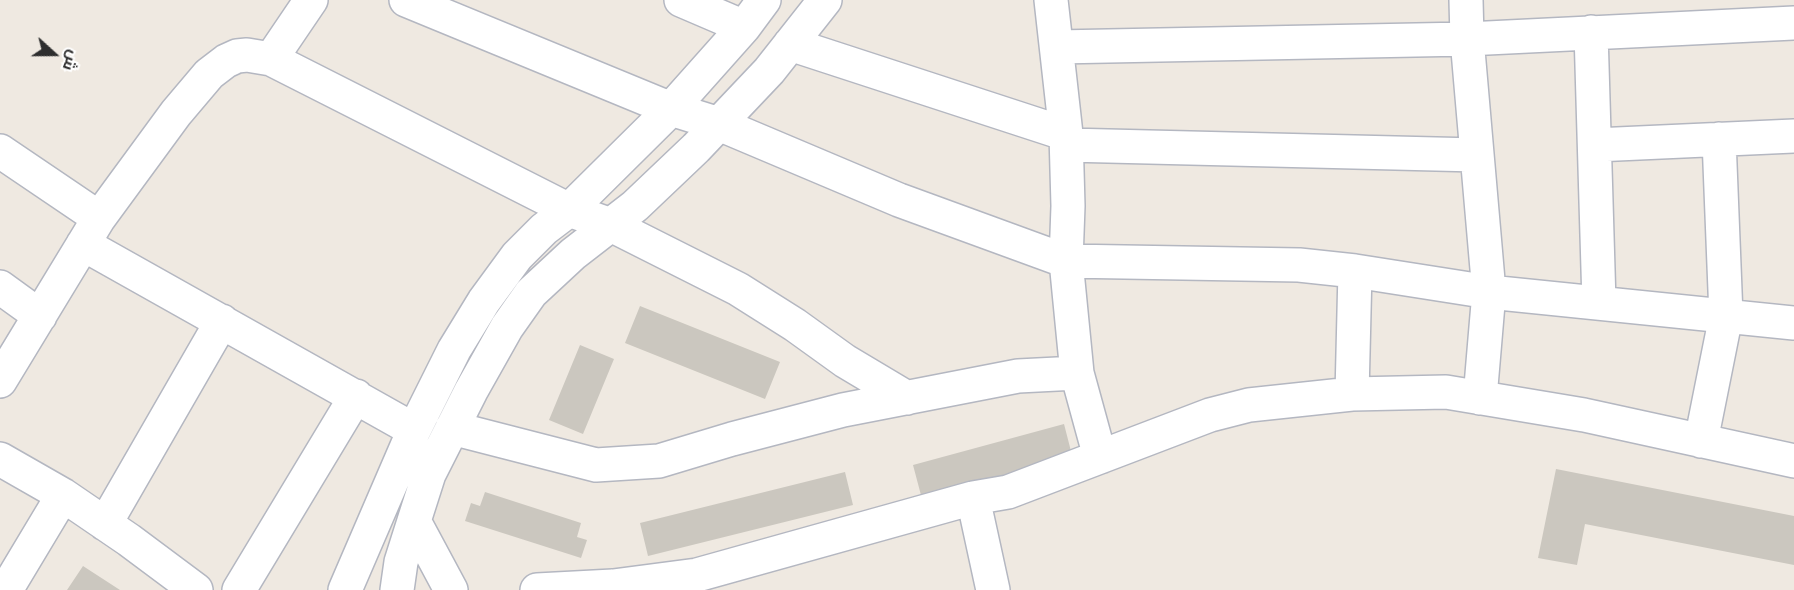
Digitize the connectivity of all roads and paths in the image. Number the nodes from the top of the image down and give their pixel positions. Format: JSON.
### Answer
{"nodes":[{"id":1,"x":311,"y":0,"type":"edge"},
{"id":2,"x":406,"y":0,"type":"edge"},
{"id":3,"x":681,"y":0,"type":"edge"},
{"id":4,"x":764,"y":0,"type":"edge"},
{"id":5,"x":825,"y":0,"type":"edge"},
{"id":6,"x":1466,"y":0,"type":"edge"},
{"id":7,"x":1044,"y":2,"type":"edge"},
{"id":8,"x":1731,"y":13,"type":"edge"},
{"id":9,"x":1794,"y":23,"type":"edge"},
{"id":10,"x":744,"y":27,"type":"junction"},
{"id":11,"x":1592,"y":33,"type":"junction"},
{"id":12,"x":1467,"y":39,"type":"junction"},
{"id":13,"x":790,"y":44,"type":"junction"},
{"id":14,"x":1057,"y":47,"type":"junction"},
{"id":15,"x":271,"y":59,"type":"junction"},
{"id":16,"x":671,"y":109,"type":"junction"},
{"id":17,"x":719,"y":124,"type":"junction"},
{"id":18,"x":1794,"y":136,"type":"edge"},
{"id":19,"x":1066,"y":139,"type":"junction"},
{"id":20,"x":1719,"y":139,"type":"junction"},
{"id":21,"x":1594,"y":145,"type":"junction"},
{"id":22,"x":0,"y":151,"type":"edge"},
{"id":23,"x":1477,"y":154,"type":"junction"},
{"id":24,"x":569,"y":210,"type":"junction"},
{"id":25,"x":611,"y":225,"type":"junction"},
{"id":26,"x":91,"y":231,"type":"junction"},
{"id":27,"x":1066,"y":261,"type":"junction"},
{"id":28,"x":1355,"y":271,"type":"junction"},
{"id":29,"x":0,"y":287,"type":"edge"},
{"id":30,"x":1489,"y":292,"type":"junction"},
{"id":31,"x":1599,"y":303,"type":"junction"},
{"id":32,"x":40,"y":316,"type":"junction"},
{"id":33,"x":1725,"y":316,"type":"junction"},
{"id":34,"x":222,"y":321,"type":"junction"},
{"id":35,"x":1794,"y":323,"type":"edge"},
{"id":36,"x":1077,"y":373,"type":"junction"},
{"id":37,"x":0,"y":381,"type":"edge"},
{"id":38,"x":1352,"y":394,"type":"junction"},
{"id":39,"x":356,"y":396,"type":"junction"},
{"id":40,"x":907,"y":398,"type":"junction"},
{"id":41,"x":1480,"y":398,"type":"junction"},
{"id":42,"x":452,"y":428,"type":"junction"},
{"id":43,"x":414,"y":430,"type":"junction"},
{"id":44,"x":1701,"y":441,"type":"junction"},
{"id":45,"x":1100,"y":458,"type":"junction"},
{"id":46,"x":0,"y":459,"type":"edge"},
{"id":47,"x":1794,"y":461,"type":"edge"},
{"id":48,"x":63,"y":495,"type":"junction"},
{"id":49,"x":973,"y":498,"type":"junction"},
{"id":50,"x":414,"y":521,"type":"junction"},
{"id":51,"x":105,"y":524,"type":"junction"},
{"id":52,"x":6,"y":590,"type":"edge"},
{"id":53,"x":196,"y":590,"type":"edge"},
{"id":54,"x":239,"y":590,"type":"edge"},
{"id":55,"x":345,"y":590,"type":"edge"},
{"id":56,"x":397,"y":590,"type":"edge"},
{"id":57,"x":451,"y":590,"type":"edge"},
{"id":58,"x":537,"y":590,"type":"edge"},
{"id":59,"x":993,"y":590,"type":"edge"}],
"edges":[{"from":1,"to":15,"type":"street"},
{"from":2,"to":16,"type":"street"},
{"from":3,"to":10,"type":"street"},
{"from":4,"to":10,"type":"street"},
{"from":5,"to":13,"type":"street"},
{"from":6,"to":12,"type":"street"},
{"from":7,"to":14,"type":"street"},
{"from":8,"to":9,"type":"street"},
{"from":8,"to":11,"type":"street"},
{"from":10,"to":16,"type":"street"},
{"from":11,"to":12,"type":"street"},
{"from":11,"to":21,"type":"street"},
{"from":12,"to":14,"type":"street"},
{"from":12,"to":23,"type":"street"},
{"from":13,"to":17,"type":"street"},
{"from":13,"to":19,"type":"street"},
{"from":14,"to":19,"type":"street"},
{"from":15,"to":24,"type":"street"},
{"from":15,"to":26,"type":"street"},
{"from":16,"to":17,"type":"street"},
{"from":16,"to":24,"type":"street"},
{"from":17,"to":25,"type":"street"},
{"from":17,"to":27,"type":"street"},
{"from":18,"to":20,"type":"street"},
{"from":19,"to":23,"type":"street"},
{"from":19,"to":27,"type":"street"},
{"from":20,"to":21,"type":"street"},
{"from":20,"to":33,"type":"street"},
{"from":21,"to":31,"type":"street"},
{"from":22,"to":26,"type":"street"},
{"from":23,"to":30,"type":"street"},
{"from":24,"to":25,"type":"street"},
{"from":24,"to":43,"type":"street"},
{"from":25,"to":40,"type":"street"},
{"from":25,"to":42,"type":"street"},
{"from":26,"to":32,"type":"street"},
{"from":26,"to":34,"type":"street"},
{"from":27,"to":28,"type":"street"},
{"from":27,"to":36,"type":"street"},
{"from":28,"to":30,"type":"street"},
{"from":28,"to":38,"type":"street"},
{"from":29,"to":32,"type":"street"},
{"from":30,"to":31,"type":"street"},
{"from":30,"to":41,"type":"street"},
{"from":31,"to":33,"type":"street"},
{"from":32,"to":37,"type":"street"},
{"from":33,"to":35,"type":"street"},
{"from":33,"to":44,"type":"street"},
{"from":34,"to":39,"type":"street"},
{"from":34,"to":51,"type":"street"},
{"from":36,"to":40,"type":"street"},
{"from":36,"to":45,"type":"street"},
{"from":38,"to":41,"type":"street"},
{"from":38,"to":45,"type":"street"},
{"from":39,"to":43,"type":"street"},
{"from":39,"to":54,"type":"street"},
{"from":40,"to":42,"type":"street"},
{"from":41,"to":44,"type":"street"},
{"from":42,"to":50,"type":"street"},
{"from":43,"to":55,"type":"street"},
{"from":44,"to":47,"type":"street"},
{"from":45,"to":49,"type":"street"},
{"from":46,"to":48,"type":"street"},
{"from":48,"to":51,"type":"street"},
{"from":48,"to":52,"type":"street"},
{"from":49,"to":58,"type":"street"},
{"from":49,"to":59,"type":"street"},
{"from":50,"to":56,"type":"street"},
{"from":50,"to":57,"type":"street"},
{"from":51,"to":53,"type":"street"}]}
